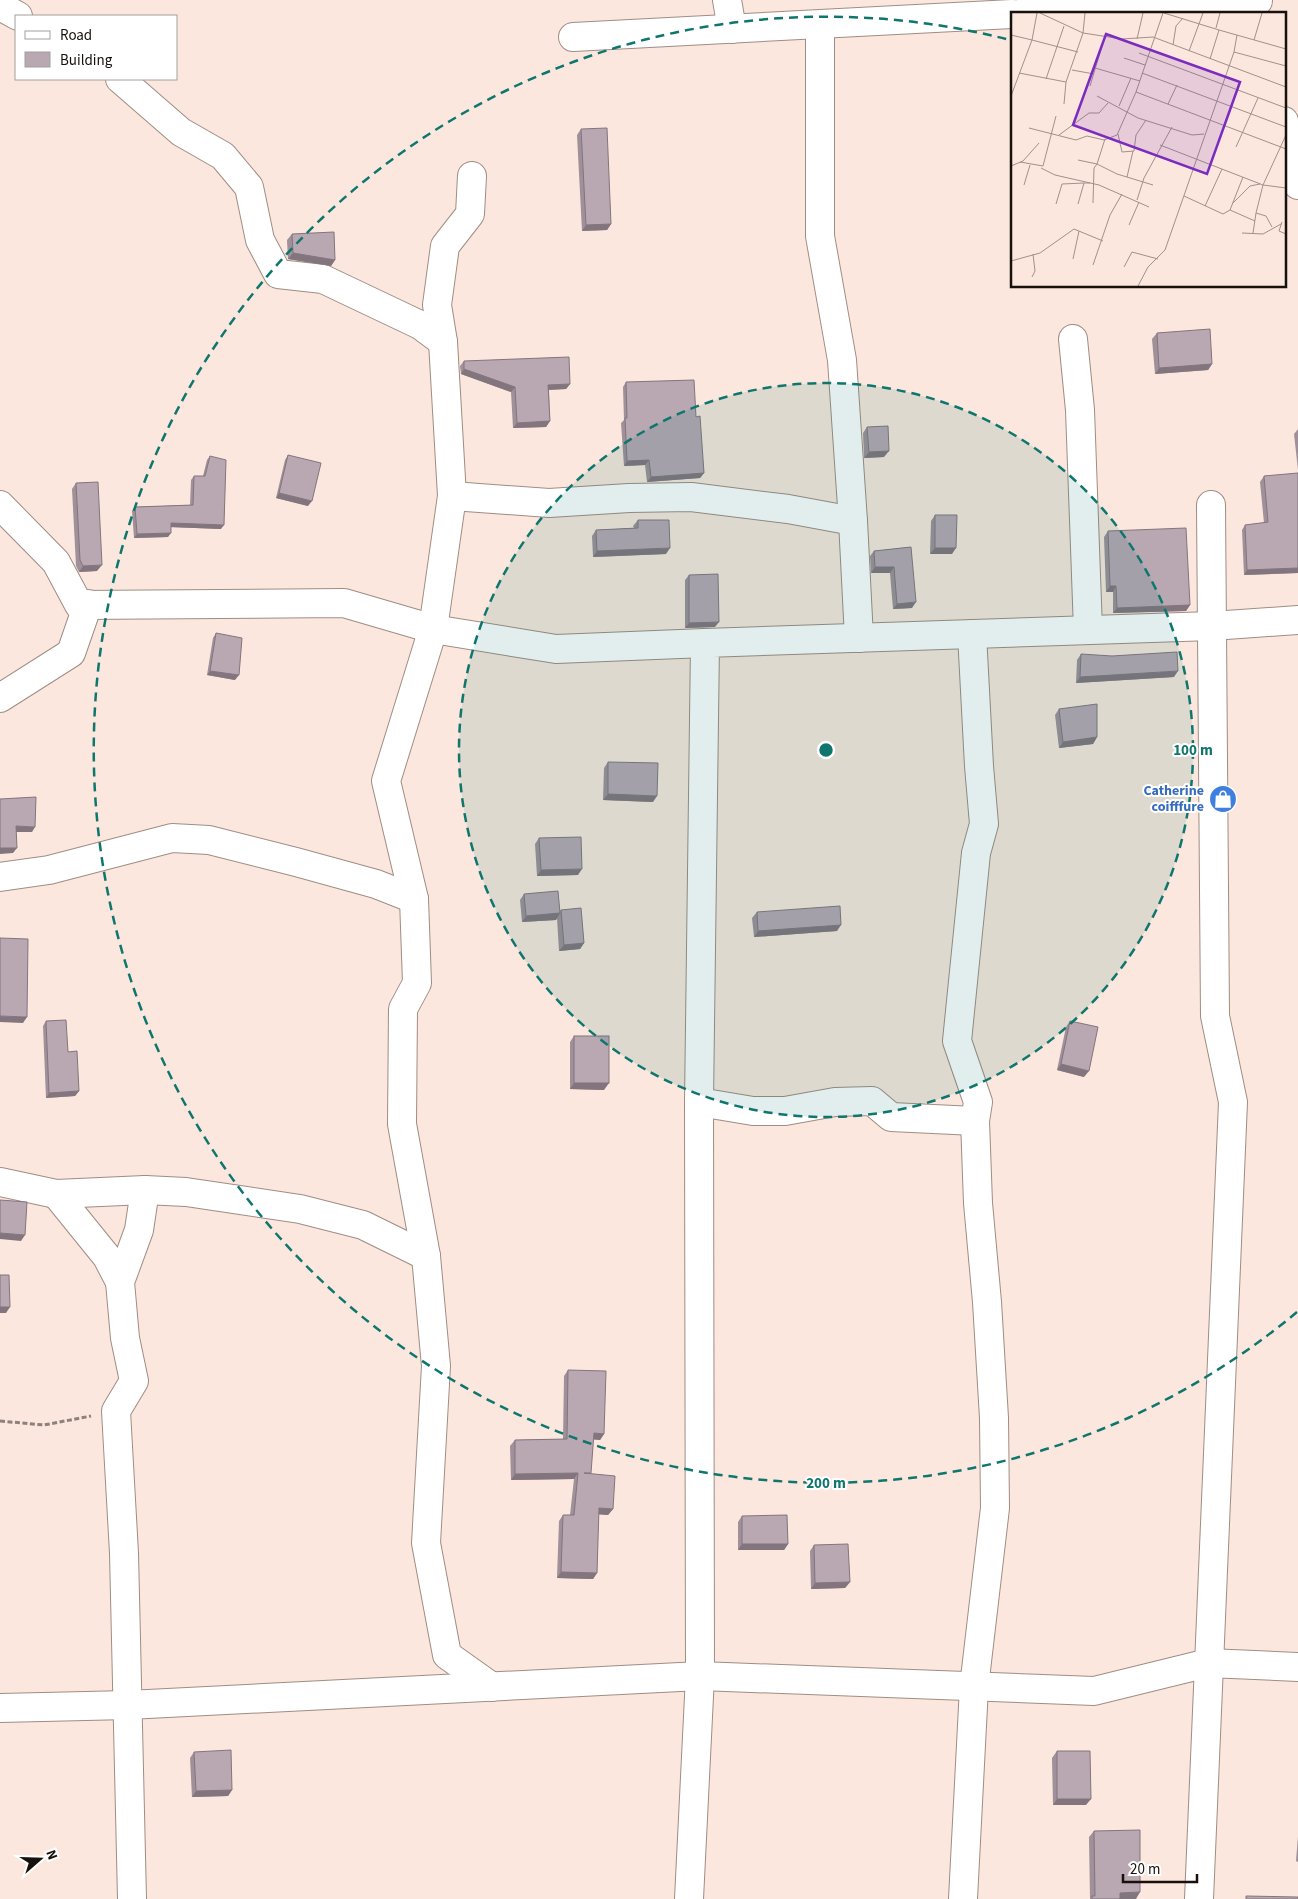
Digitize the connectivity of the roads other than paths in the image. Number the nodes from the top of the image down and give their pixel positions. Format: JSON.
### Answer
{"nodes":[{"id":1,"x":727,"y":0,"type":"edge"},
{"id":2,"x":1258,"y":0,"type":"edge"},
{"id":3,"x":0,"y":6,"type":"edge"},
{"id":4,"x":1053,"y":12,"type":"edge"},
{"id":5,"x":1011,"y":14,"type":"edge"},
{"id":6,"x":16,"y":15,"type":"edge"},
{"id":7,"x":820,"y":25,"type":"junction"},
{"id":8,"x":732,"y":29,"type":"junction"},
{"id":9,"x":573,"y":37,"type":"dead end"},
{"id":10,"x":121,"y":80,"type":"edge"},
{"id":11,"x":1286,"y":131,"type":"edge"},
{"id":12,"x":472,"y":176,"type":"dead end"},
{"id":13,"x":1298,"y":186,"type":"edge"},
{"id":14,"x":1072,"y":339,"type":"dead end"},
{"id":15,"x":443,"y":342,"type":"junction"},
{"id":16,"x":452,"y":496,"type":"junction"},
{"id":17,"x":0,"y":504,"type":"edge"},
{"id":18,"x":1212,"y":505,"type":"dead end"},
{"id":19,"x":853,"y":521,"type":"junction"},
{"id":20,"x":88,"y":604,"type":"junction"},
{"id":21,"x":1298,"y":620,"type":"edge"},
{"id":22,"x":1212,"y":626,"type":"junction"},
{"id":23,"x":433,"y":629,"type":"junction"},
{"id":24,"x":1088,"y":630,"type":"junction"},
{"id":25,"x":972,"y":634,"type":"junction"},
{"id":26,"x":859,"y":638,"type":"junction"},
{"id":27,"x":704,"y":643,"type":"junction"},
{"id":28,"x":0,"y":698,"type":"edge"},
{"id":29,"x":0,"y":877,"type":"edge"},
{"id":30,"x":414,"y":899,"type":"junction"},
{"id":31,"x":699,"y":1102,"type":"junction"},
{"id":32,"x":975,"y":1121,"type":"junction"},
{"id":33,"x":0,"y":1182,"type":"edge"},
{"id":34,"x":145,"y":1190,"type":"junction"},
{"id":35,"x":56,"y":1194,"type":"junction"},
{"id":36,"x":426,"y":1256,"type":"junction"},
{"id":37,"x":120,"y":1282,"type":"junction"},
{"id":38,"x":1208,"y":1663,"type":"junction"},
{"id":39,"x":1298,"y":1667,"type":"edge"},
{"id":40,"x":700,"y":1676,"type":"junction"},
{"id":41,"x":492,"y":1687,"type":"junction"},
{"id":42,"x":974,"y":1687,"type":"junction"},
{"id":43,"x":128,"y":1705,"type":"junction"},
{"id":44,"x":0,"y":1708,"type":"edge"},
{"id":45,"x":132,"y":1899,"type":"edge"},
{"id":46,"x":689,"y":1899,"type":"edge"},
{"id":47,"x":963,"y":1899,"type":"edge"},
{"id":48,"x":1199,"y":1899,"type":"edge"}],
"edges":[{"from":1,"to":8,"type":"street"},
{"from":2,"to":4,"type":"street"},
{"from":3,"to":6,"type":"street"},
{"from":5,"to":7,"type":"street"},
{"from":7,"to":8,"type":"street"},
{"from":7,"to":19,"type":"street"},
{"from":8,"to":9,"type":"street"},
{"from":10,"to":15,"type":"street"},
{"from":11,"to":13,"type":"street"},
{"from":12,"to":15,"type":"street"},
{"from":14,"to":24,"type":"street"},
{"from":15,"to":16,"type":"street"},
{"from":16,"to":19,"type":"street"},
{"from":16,"to":23,"type":"street"},
{"from":17,"to":20,"type":"street"},
{"from":18,"to":22,"type":"street"},
{"from":19,"to":26,"type":"street"},
{"from":20,"to":23,"type":"street"},
{"from":20,"to":28,"type":"street"},
{"from":21,"to":22,"type":"street"},
{"from":22,"to":24,"type":"street"},
{"from":22,"to":38,"type":"street"},
{"from":23,"to":27,"type":"street"},
{"from":23,"to":30,"type":"street"},
{"from":24,"to":25,"type":"street"},
{"from":25,"to":26,"type":"street"},
{"from":25,"to":32,"type":"street"},
{"from":26,"to":27,"type":"street"},
{"from":27,"to":31,"type":"street"},
{"from":29,"to":30,"type":"street"},
{"from":30,"to":36,"type":"street"},
{"from":31,"to":32,"type":"street"},
{"from":31,"to":40,"type":"street"},
{"from":32,"to":42,"type":"street"},
{"from":33,"to":35,"type":"street"},
{"from":34,"to":35,"type":"street"},
{"from":34,"to":36,"type":"street"},
{"from":34,"to":37,"type":"street"},
{"from":35,"to":37,"type":"street"},
{"from":36,"to":41,"type":"street"},
{"from":37,"to":43,"type":"street"},
{"from":38,"to":39,"type":"street"},
{"from":38,"to":42,"type":"street"},
{"from":38,"to":48,"type":"street"},
{"from":40,"to":41,"type":"street"},
{"from":40,"to":42,"type":"street"},
{"from":40,"to":46,"type":"street"},
{"from":41,"to":43,"type":"street"},
{"from":42,"to":47,"type":"street"},
{"from":43,"to":44,"type":"street"},
{"from":43,"to":45,"type":"street"}]}
